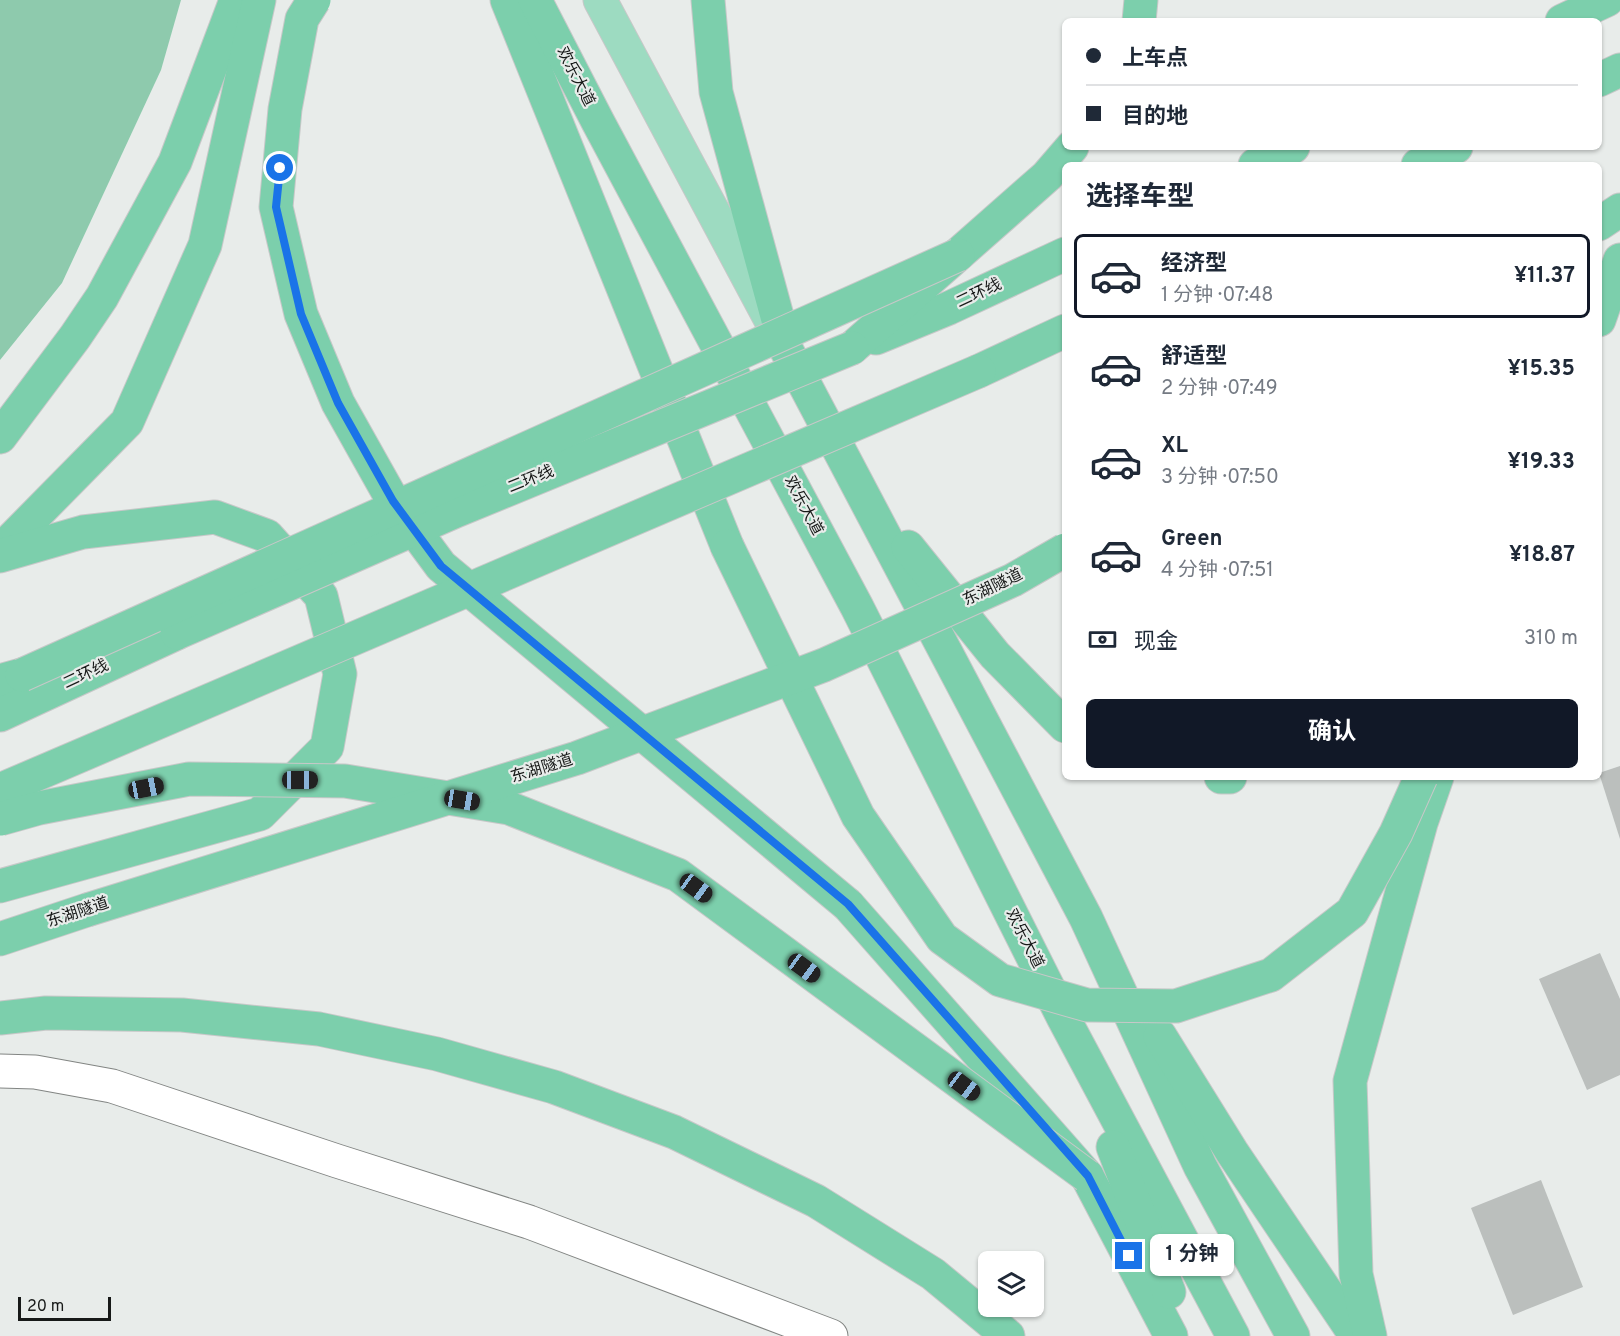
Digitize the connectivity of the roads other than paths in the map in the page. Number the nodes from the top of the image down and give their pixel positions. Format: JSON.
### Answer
{"nodes":[{"id":1,"x":236,"y":0,"type":"edge"},
{"id":2,"x":259,"y":0,"type":"edge"},
{"id":3,"x":314,"y":0,"type":"edge"},
{"id":4,"x":507,"y":0,"type":"edge"},
{"id":5,"x":535,"y":0,"type":"edge"},
{"id":6,"x":600,"y":0,"type":"edge"},
{"id":7,"x":708,"y":0,"type":"edge"},
{"id":8,"x":1141,"y":0,"type":"edge"},
{"id":9,"x":1607,"y":0,"type":"edge"},
{"id":10,"x":1139,"y":18,"type":"edge"},
{"id":11,"x":1568,"y":18,"type":"edge"},
{"id":12,"x":1620,"y":70,"type":"edge"},
{"id":13,"x":1602,"y":79,"type":"edge"},
{"id":14,"x":1069,"y":150,"type":"edge"},
{"id":15,"x":1286,"y":150,"type":"edge"},
{"id":16,"x":1450,"y":150,"type":"edge"},
{"id":17,"x":1260,"y":162,"type":"edge"},
{"id":18,"x":1424,"y":162,"type":"edge"},
{"id":19,"x":1620,"y":210,"type":"edge"},
{"id":20,"x":1602,"y":222,"type":"edge"},
{"id":21,"x":958,"y":255,"type":"junction"},
{"id":22,"x":1062,"y":255,"type":"edge"},
{"id":23,"x":1620,"y":260,"type":"edge"},
{"id":24,"x":1602,"y":311,"type":"edge"},
{"id":25,"x":1062,"y":332,"type":"edge"},
{"id":26,"x":852,"y":348,"type":"junction"},
{"id":27,"x":1062,"y":348,"type":"edge"},
{"id":28,"x":786,"y":349,"type":"junction"},
{"id":29,"x":979,"y":371,"type":"junction"},
{"id":30,"x":0,"y":437,"type":"edge"},
{"id":31,"x":860,"y":488,"type":"junction"},
{"id":32,"x":0,"y":551,"type":"edge"},
{"id":33,"x":1062,"y":552,"type":"edge"},
{"id":34,"x":0,"y":556,"type":"edge"},
{"id":35,"x":177,"y":633,"type":"junction"},
{"id":36,"x":11,"y":678,"type":"edge"},
{"id":37,"x":0,"y":715,"type":"edge"},
{"id":38,"x":1062,"y":723,"type":"edge"},
{"id":39,"x":1420,"y":780,"type":"edge"},
{"id":40,"x":1436,"y":780,"type":"edge"},
{"id":41,"x":0,"y":790,"type":"edge"},
{"id":42,"x":0,"y":819,"type":"edge"},
{"id":43,"x":0,"y":886,"type":"edge"},
{"id":44,"x":1086,"y":918,"type":"junction"},
{"id":45,"x":0,"y":939,"type":"edge"},
{"id":46,"x":1063,"y":1017,"type":"junction"},
{"id":47,"x":0,"y":1018,"type":"edge"},
{"id":48,"x":0,"y":1071,"type":"edge"},
{"id":49,"x":1088,"y":1176,"type":"junction"},
{"id":50,"x":831,"y":1336,"type":"edge"},
{"id":51,"x":1008,"y":1336,"type":"edge"},
{"id":52,"x":1171,"y":1336,"type":"edge"},
{"id":53,"x":1185,"y":1336,"type":"edge"},
{"id":54,"x":1233,"y":1336,"type":"edge"},
{"id":55,"x":1293,"y":1336,"type":"edge"},
{"id":56,"x":1356,"y":1336,"type":"edge"},
{"id":57,"x":1370,"y":1336,"type":"edge"}],
"edges":[{"from":1,"to":30,"type":"highway"},
{"from":2,"to":32,"type":"highway"},
{"from":3,"to":49,"type":"highway","bridge":true},
{"from":4,"to":39,"type":"highway","bridge":true},
{"from":5,"to":46,"type":"highway","name":"欢乐大道"},
{"from":6,"to":28,"type":"main road"},
{"from":7,"to":28,"type":"highway"},
{"from":8,"to":10,"type":"highway"},
{"from":9,"to":11,"type":"highway"},
{"from":12,"to":13,"type":"highway"},
{"from":14,"to":21,"type":"highway"},
{"from":15,"to":17,"type":"highway"},
{"from":16,"to":18,"type":"highway"},
{"from":19,"to":20,"type":"highway"},
{"from":21,"to":26,"type":"highway","bridge":true},
{"from":21,"to":36,"type":"highway","bridge":true},
{"from":22,"to":26,"type":"highway","name":"二环线"},
{"from":23,"to":24,"type":"highway"},
{"from":25,"to":29,"type":"highway"},
{"from":26,"to":35,"type":"highway","name":"二环线","bridge":true},
{"from":27,"to":29,"type":"highway"},
{"from":28,"to":31,"type":"highway"},
{"from":29,"to":41,"type":"highway","bridge":true},
{"from":31,"to":38,"type":"highway"},
{"from":31,"to":44,"type":"highway"},
{"from":33,"to":45,"type":"highway","name":"东湖隧道","bridge":true},
{"from":34,"to":43,"type":"highway"},
{"from":35,"to":36,"type":"highway","bridge":true},
{"from":35,"to":37,"type":"highway","name":"二环线"},
{"from":40,"to":57,"type":"highway"},
{"from":42,"to":49,"type":"highway","bridge":true},
{"from":44,"to":55,"type":"highway"},
{"from":44,"to":56,"type":"highway"},
{"from":46,"to":53,"type":"highway"},
{"from":46,"to":54,"type":"highway"},
{"from":47,"to":51,"type":"highway"},
{"from":48,"to":50,"type":"main road"},
{"from":49,"to":52,"type":"highway"}]}
